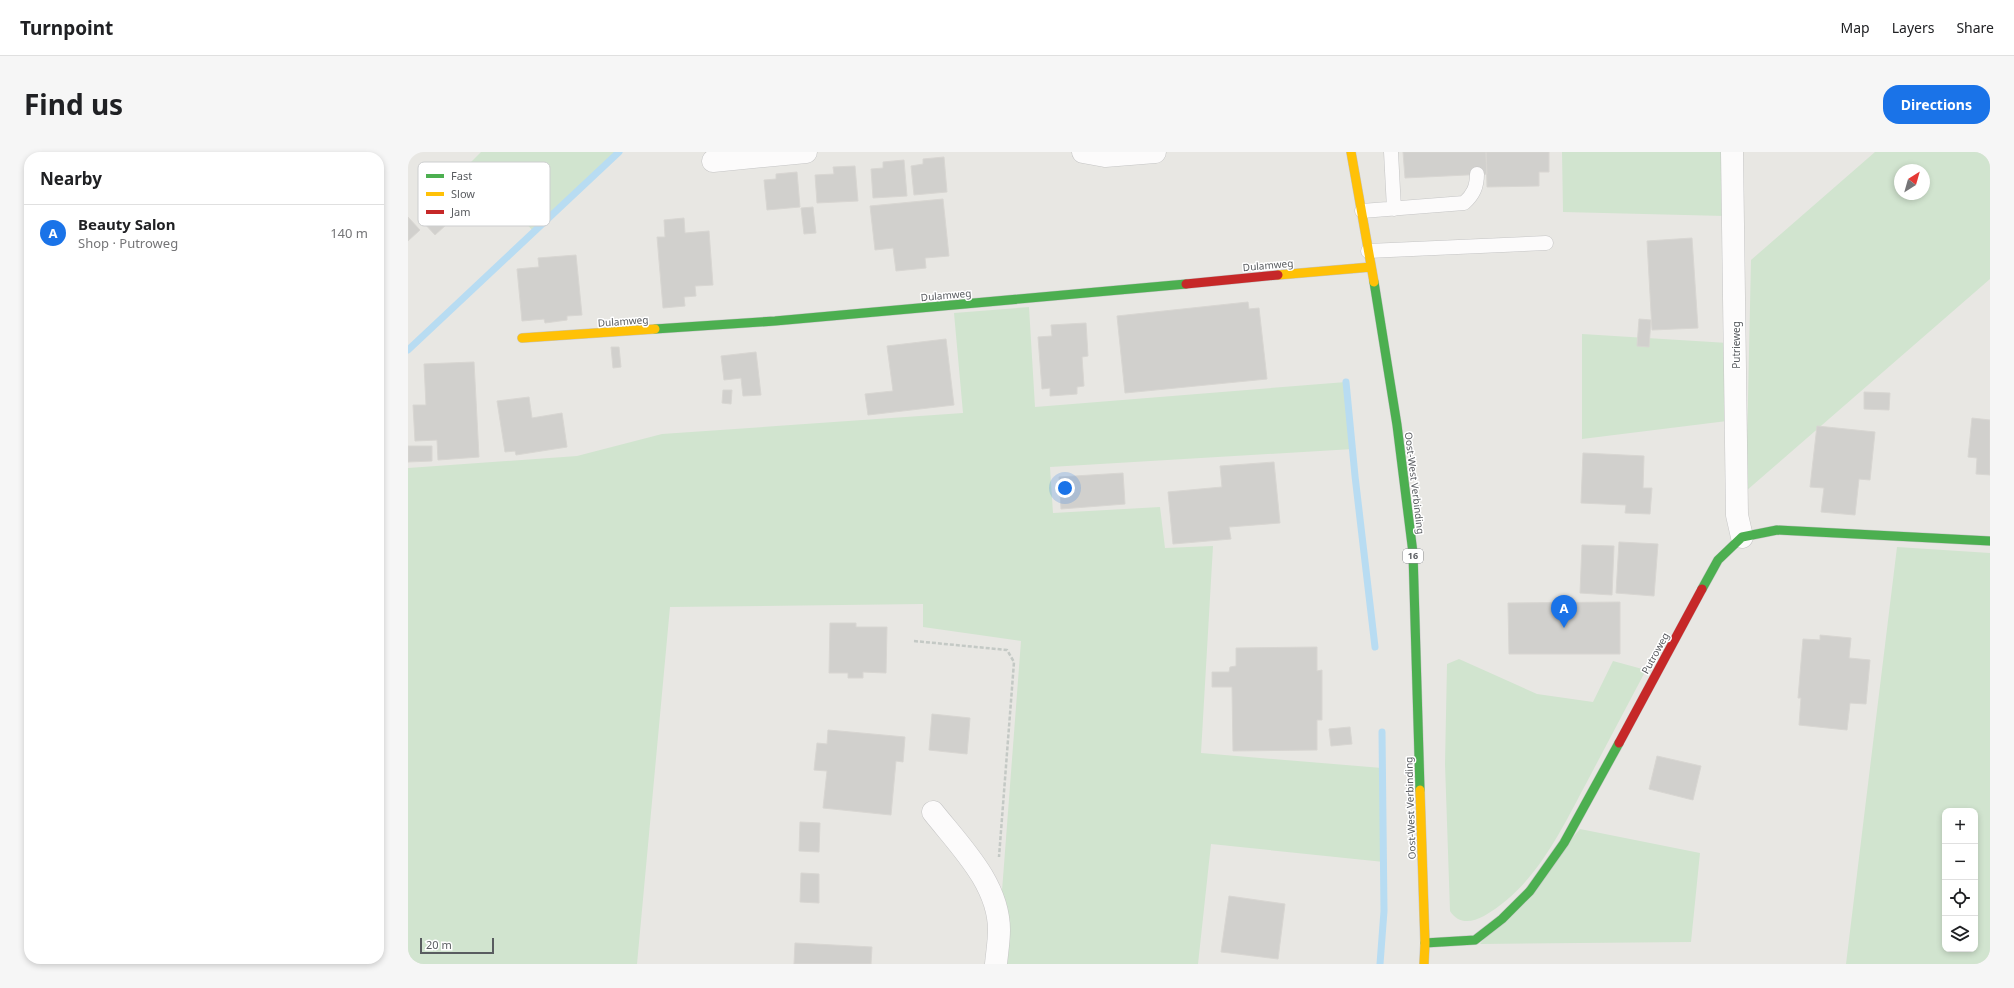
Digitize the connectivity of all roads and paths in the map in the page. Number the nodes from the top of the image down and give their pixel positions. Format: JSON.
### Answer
{"nodes":[{"id":1,"x":806,"y":152,"type":"edge"},
{"id":2,"x":1083,"y":152,"type":"edge"},
{"id":3,"x":1155,"y":152,"type":"edge"},
{"id":4,"x":1351,"y":152,"type":"edge"},
{"id":5,"x":1391,"y":152,"type":"edge"},
{"id":6,"x":1732,"y":152,"type":"edge"},
{"id":7,"x":713,"y":161,"type":"dead end"},
{"id":8,"x":1477,"y":174,"type":"dead end"},
{"id":9,"x":1394,"y":209,"type":"junction"},
{"id":10,"x":1362,"y":211,"type":"junction"},
{"id":11,"x":1546,"y":243,"type":"dead end"},
{"id":12,"x":1368,"y":251,"type":"junction"},
{"id":13,"x":1371,"y":267,"type":"junction"},
{"id":14,"x":522,"y":338,"type":"dead end"},
{"id":15,"x":1742,"y":537,"type":"junction"},
{"id":16,"x":1990,"y":541,"type":"edge"},
{"id":17,"x":914,"y":641,"type":"dead end"},
{"id":18,"x":933,"y":812,"type":"dead end"},
{"id":19,"x":999,"y":860,"type":"dead end"},
{"id":20,"x":1425,"y":943,"type":"junction"},
{"id":21,"x":996,"y":964,"type":"edge"},
{"id":22,"x":1424,"y":964,"type":"edge"}],
"edges":[{"from":1,"to":7,"type":"street"},
{"from":2,"to":3,"type":"street"},
{"from":4,"to":10,"type":"street","name":"Oost-West Verbinding","number":"16"},
{"from":5,"to":9,"type":"lane"},
{"from":6,"to":15,"type":"street","name":"Putrieweg"},
{"from":8,"to":9,"type":"lane"},
{"from":9,"to":10,"type":"lane"},
{"from":10,"to":12,"type":"street","name":"Oost-West Verbinding","number":"16"},
{"from":11,"to":12,"type":"lane"},
{"from":12,"to":13,"type":"street","name":"Oost-West Verbinding","number":"16"},
{"from":13,"to":14,"type":"street","name":"Dulamweg"},
{"from":13,"to":20,"type":"street","name":"Oost-West Verbinding","number":"16"},
{"from":15,"to":16,"type":"street"},
{"from":15,"to":20,"type":"street","name":"Putroweg"},
{"from":17,"to":19,"type":"path"},
{"from":18,"to":21,"type":"street"},
{"from":20,"to":22,"type":"street","name":"Oost-West Verbinding","number":"16"}]}
